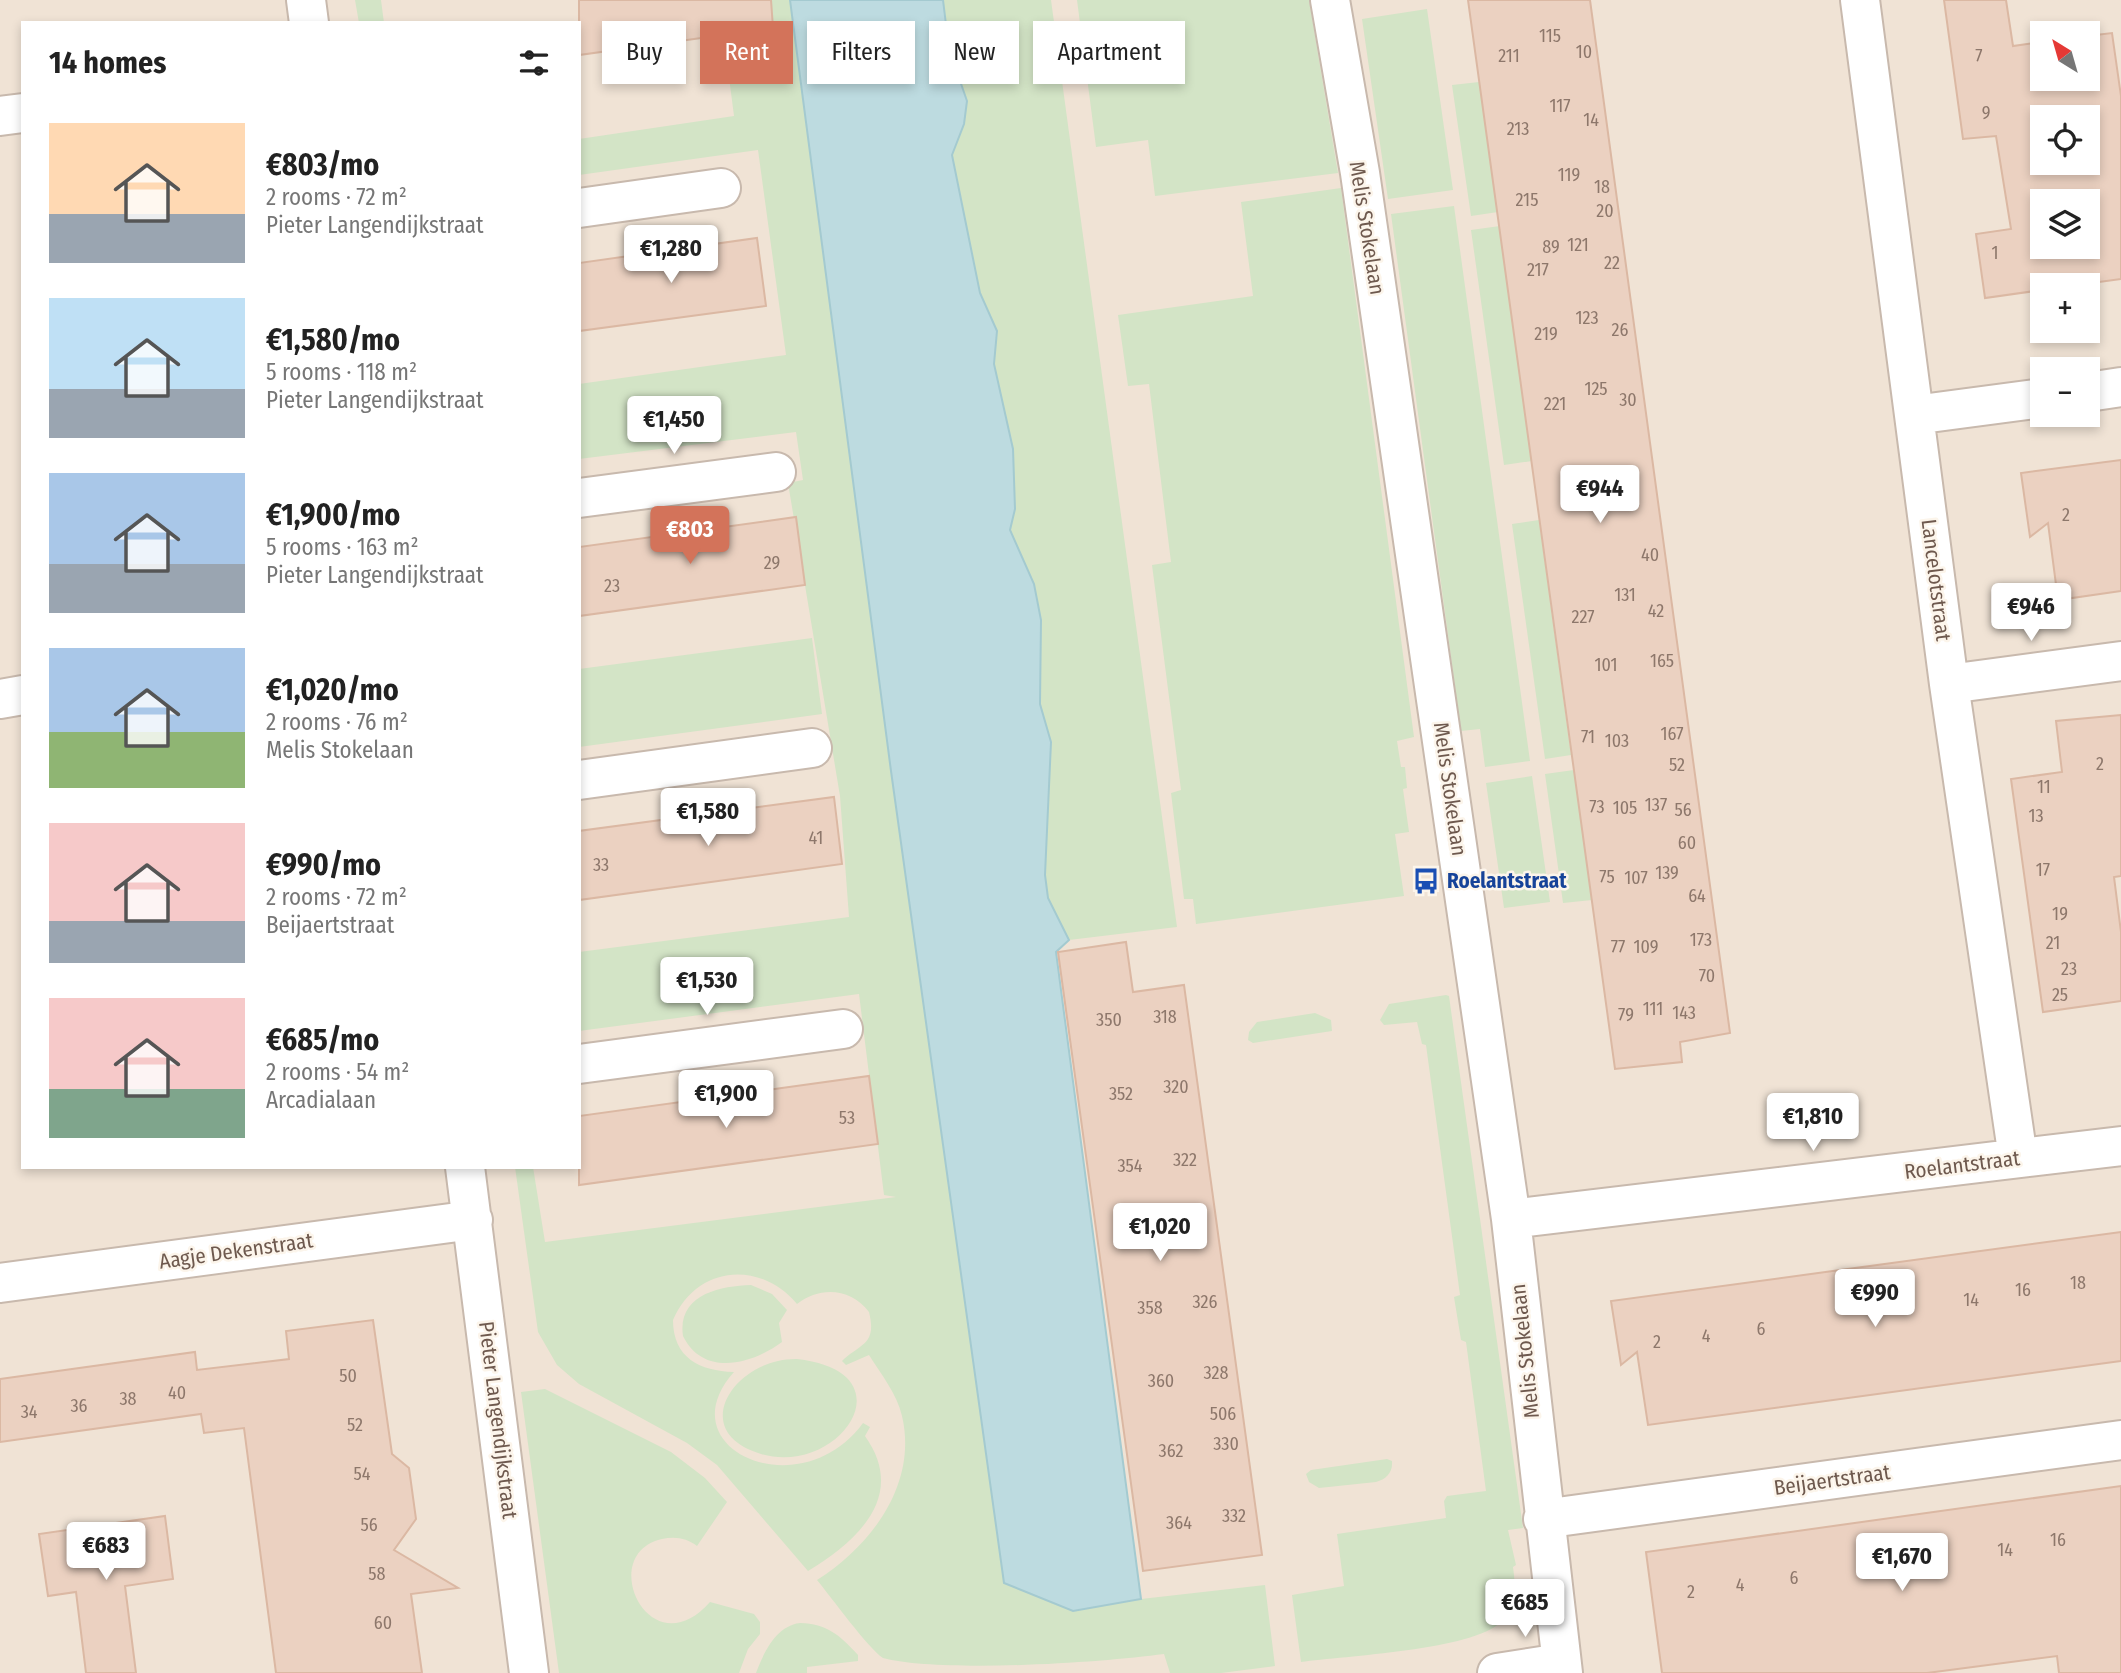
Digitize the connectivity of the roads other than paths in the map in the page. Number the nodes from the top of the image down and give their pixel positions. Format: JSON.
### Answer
{"nodes":[{"id":1,"x":306,"y":0,"type":"edge"},
{"id":2,"x":1330,"y":0,"type":"edge"},
{"id":3,"x":1860,"y":0,"type":"edge"},
{"id":4,"x":309,"y":21,"type":"edge"},
{"id":5,"x":21,"y":113,"type":"edge"},
{"id":6,"x":0,"y":116,"type":"edge"},
{"id":7,"x":721,"y":188,"type":"dead end"},
{"id":8,"x":581,"y":208,"type":"edge"},
{"id":9,"x":2121,"y":387,"type":"edge"},
{"id":10,"x":2100,"y":390,"type":"edge"},
{"id":11,"x":2030,"y":400,"type":"edge"},
{"id":12,"x":1914,"y":415,"type":"junction"},
{"id":13,"x":776,"y":472,"type":"dead end"},
{"id":14,"x":581,"y":498,"type":"edge"},
{"id":15,"x":2121,"y":661,"type":"edge"},
{"id":16,"x":1949,"y":684,"type":"junction"},
{"id":17,"x":21,"y":695,"type":"edge"},
{"id":18,"x":0,"y":699,"type":"edge"},
{"id":19,"x":812,"y":748,"type":"dead end"},
{"id":20,"x":581,"y":780,"type":"edge"},
{"id":21,"x":843,"y":1029,"type":"dead end"},
{"id":22,"x":581,"y":1064,"type":"edge"},
{"id":23,"x":2121,"y":1146,"type":"edge"},
{"id":24,"x":2018,"y":1158,"type":"junction"},
{"id":25,"x":465,"y":1169,"type":"edge"},
{"id":26,"x":1511,"y":1219,"type":"junction"},
{"id":27,"x":473,"y":1220,"type":"junction"},
{"id":28,"x":0,"y":1283,"type":"edge"},
{"id":29,"x":2121,"y":1440,"type":"edge"},
{"id":30,"x":1543,"y":1519,"type":"junction"},
{"id":31,"x":1562,"y":1668,"type":"edge"},
{"id":32,"x":529,"y":1673,"type":"edge"},
{"id":33,"x":1497,"y":1673,"type":"edge"}],
"edges":[{"from":1,"to":4,"type":"street"},
{"from":2,"to":26,"type":"street","name":"Melis Stokelaan"},
{"from":3,"to":12,"type":"street","name":"Lancelotstraat"},
{"from":5,"to":6,"type":"street"},
{"from":7,"to":8,"type":"street"},
{"from":9,"to":10,"type":"street"},
{"from":11,"to":12,"type":"street"},
{"from":12,"to":16,"type":"street","name":"Lancelotstraat"},
{"from":13,"to":14,"type":"street"},
{"from":15,"to":16,"type":"street"},
{"from":16,"to":24,"type":"street","name":"Lancelotstraat"},
{"from":17,"to":18,"type":"street"},
{"from":19,"to":20,"type":"street"},
{"from":21,"to":22,"type":"street"},
{"from":23,"to":24,"type":"street","name":"Roelantstraat"},
{"from":24,"to":26,"type":"street","name":"Roelantstraat"},
{"from":25,"to":27,"type":"street","name":"Pieter Langendijkstraat"},
{"from":26,"to":30,"type":"street","name":"Melis Stokelaan"},
{"from":27,"to":28,"type":"street","name":"Aagje Dekenstraat"},
{"from":27,"to":32,"type":"street","name":"Pieter Langendijkstraat"},
{"from":29,"to":30,"type":"street","name":"Beijaertstraat"},
{"from":30,"to":31,"type":"street","name":"Melis Stokelaan"},
{"from":31,"to":33,"type":"street"}]}
